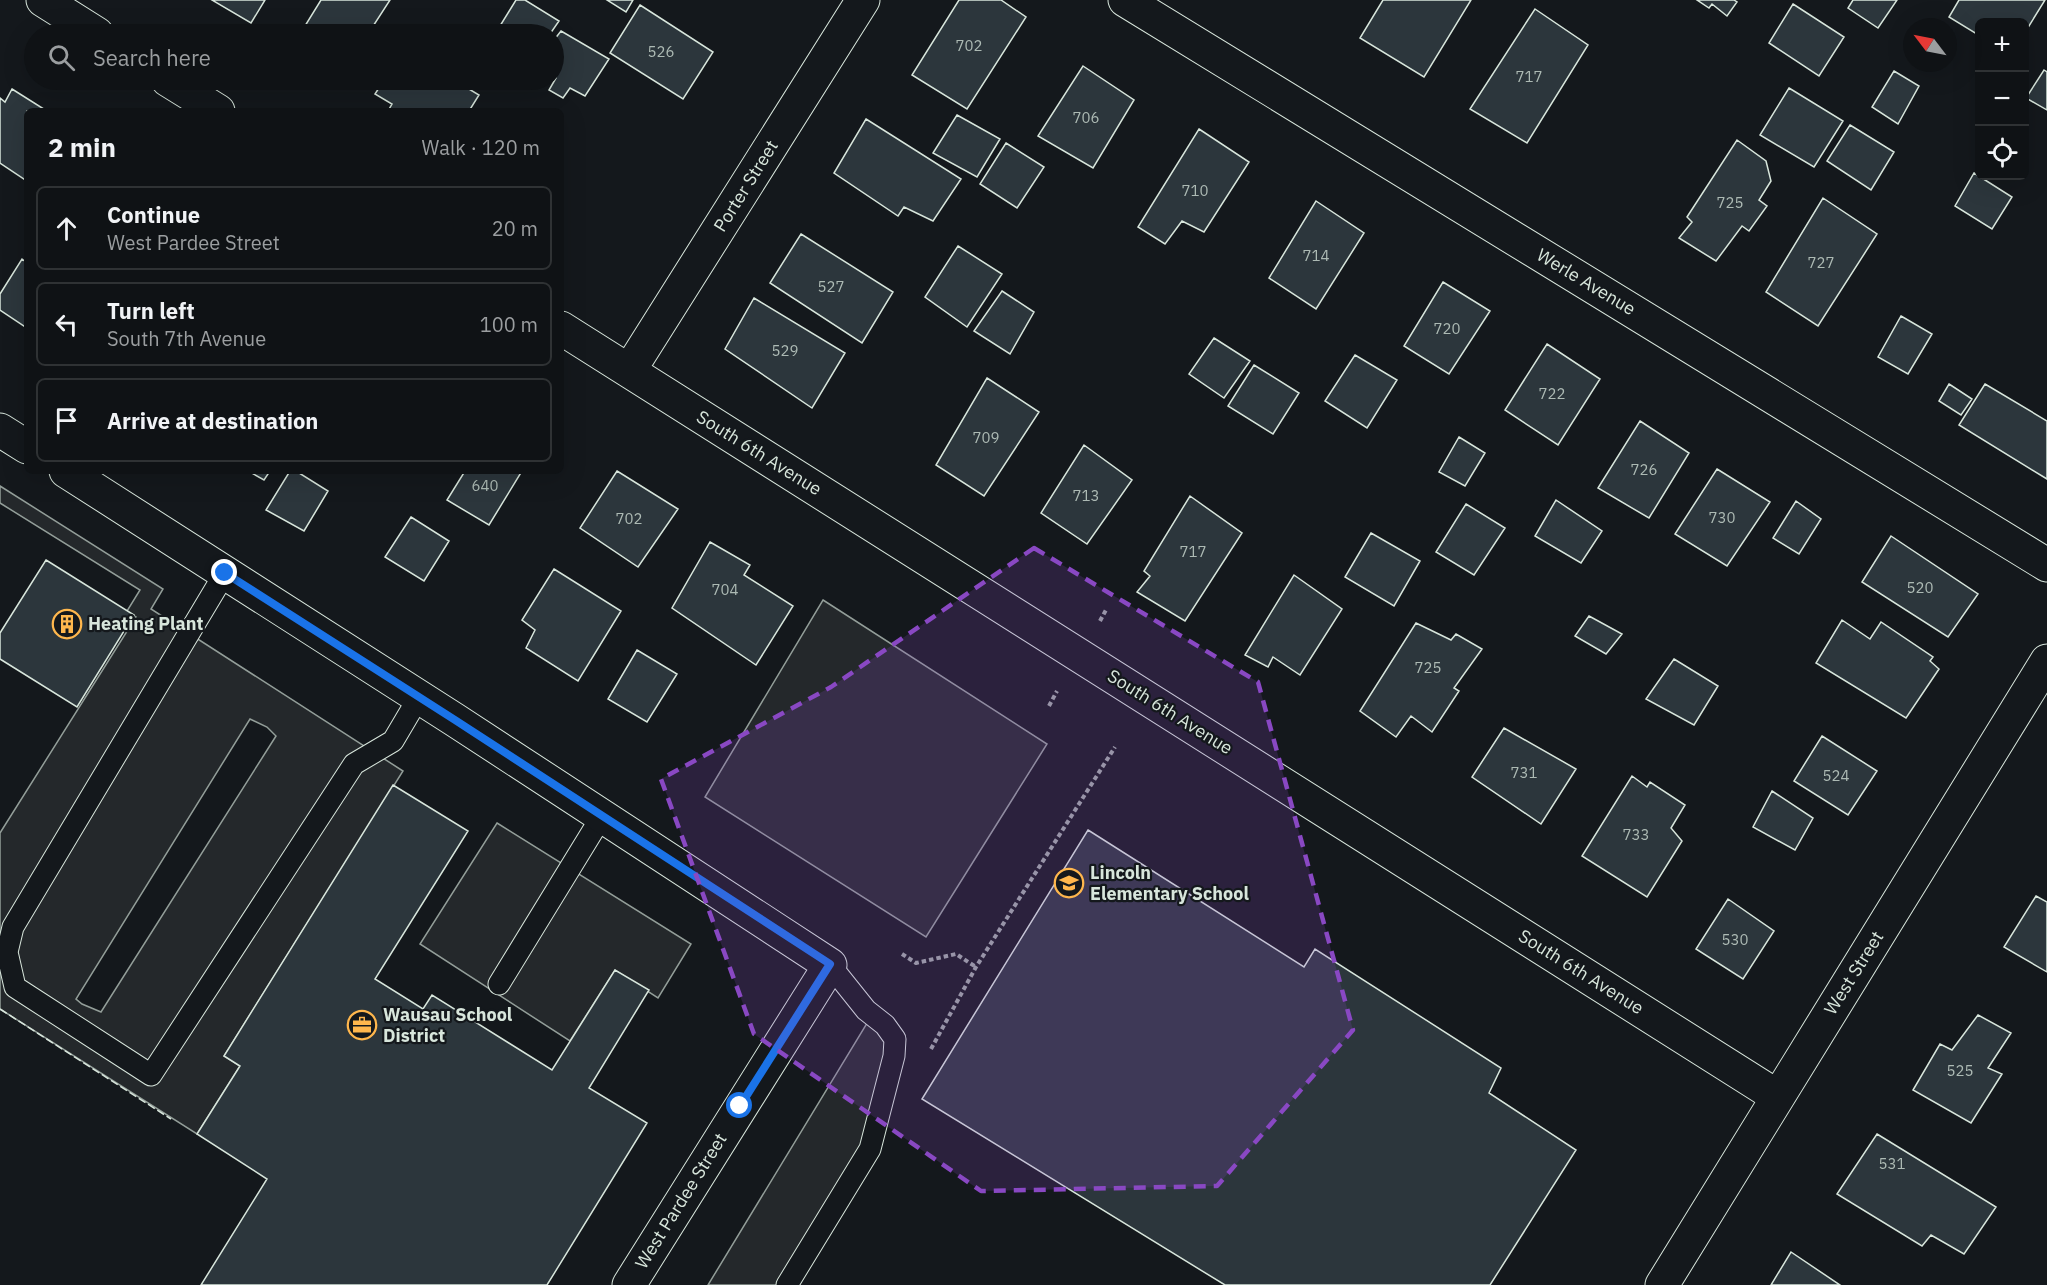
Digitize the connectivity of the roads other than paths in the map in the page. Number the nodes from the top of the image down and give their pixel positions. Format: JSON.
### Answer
{"nodes":[{"id":1,"x":43,"y":0,"type":"edge"},
{"id":2,"x":863,"y":0,"type":"edge"},
{"id":3,"x":1125,"y":0,"type":"edge"},
{"id":4,"x":82,"y":24,"type":"edge"},
{"id":5,"x":184,"y":90,"type":"edge"},
{"id":6,"x":213,"y":108,"type":"edge"},
{"id":7,"x":564,"y":330,"type":"edge"},
{"id":8,"x":629,"y":371,"type":"junction"},
{"id":9,"x":0,"y":430,"type":"edge"},
{"id":10,"x":24,"y":445,"type":"edge"},
{"id":11,"x":71,"y":474,"type":"edge"},
{"id":12,"x":2047,"y":565,"type":"edge"},
{"id":13,"x":225,"y":573,"type":"junction"},
{"id":14,"x":2047,"y":661,"type":"edge"},
{"id":15,"x":420,"y":697,"type":"junction"},
{"id":16,"x":602,"y":816,"type":"junction"},
{"id":17,"x":830,"y":964,"type":"junction"},
{"id":18,"x":499,"y":984,"type":"dead end"},
{"id":19,"x":1778,"y":1097,"type":"junction"},
{"id":20,"x":629,"y":1285,"type":"edge"},
{"id":21,"x":787,"y":1285,"type":"edge"},
{"id":22,"x":1662,"y":1285,"type":"edge"}],
"edges":[{"from":1,"to":4,"type":"street"},
{"from":2,"to":8,"type":"street","name":"Porter Street"},
{"from":3,"to":12,"type":"street","name":"Werle Avenue"},
{"from":5,"to":6,"type":"street"},
{"from":7,"to":8,"type":"street","name":"South 6th Avenue"},
{"from":8,"to":19,"type":"street","name":"South 6th Avenue"},
{"from":9,"to":10,"type":"street"},
{"from":11,"to":13,"type":"street"},
{"from":13,"to":15,"type":"street"},
{"from":13,"to":15,"type":"lane"},
{"from":14,"to":19,"type":"street","name":"West Street"},
{"from":15,"to":16,"type":"street"},
{"from":16,"to":17,"type":"street"},
{"from":16,"to":18,"type":"lane"},
{"from":17,"to":20,"type":"street","name":"West Pardee Street"},
{"from":17,"to":21,"type":"lane"},
{"from":19,"to":22,"type":"street","name":"West Street"}]}
